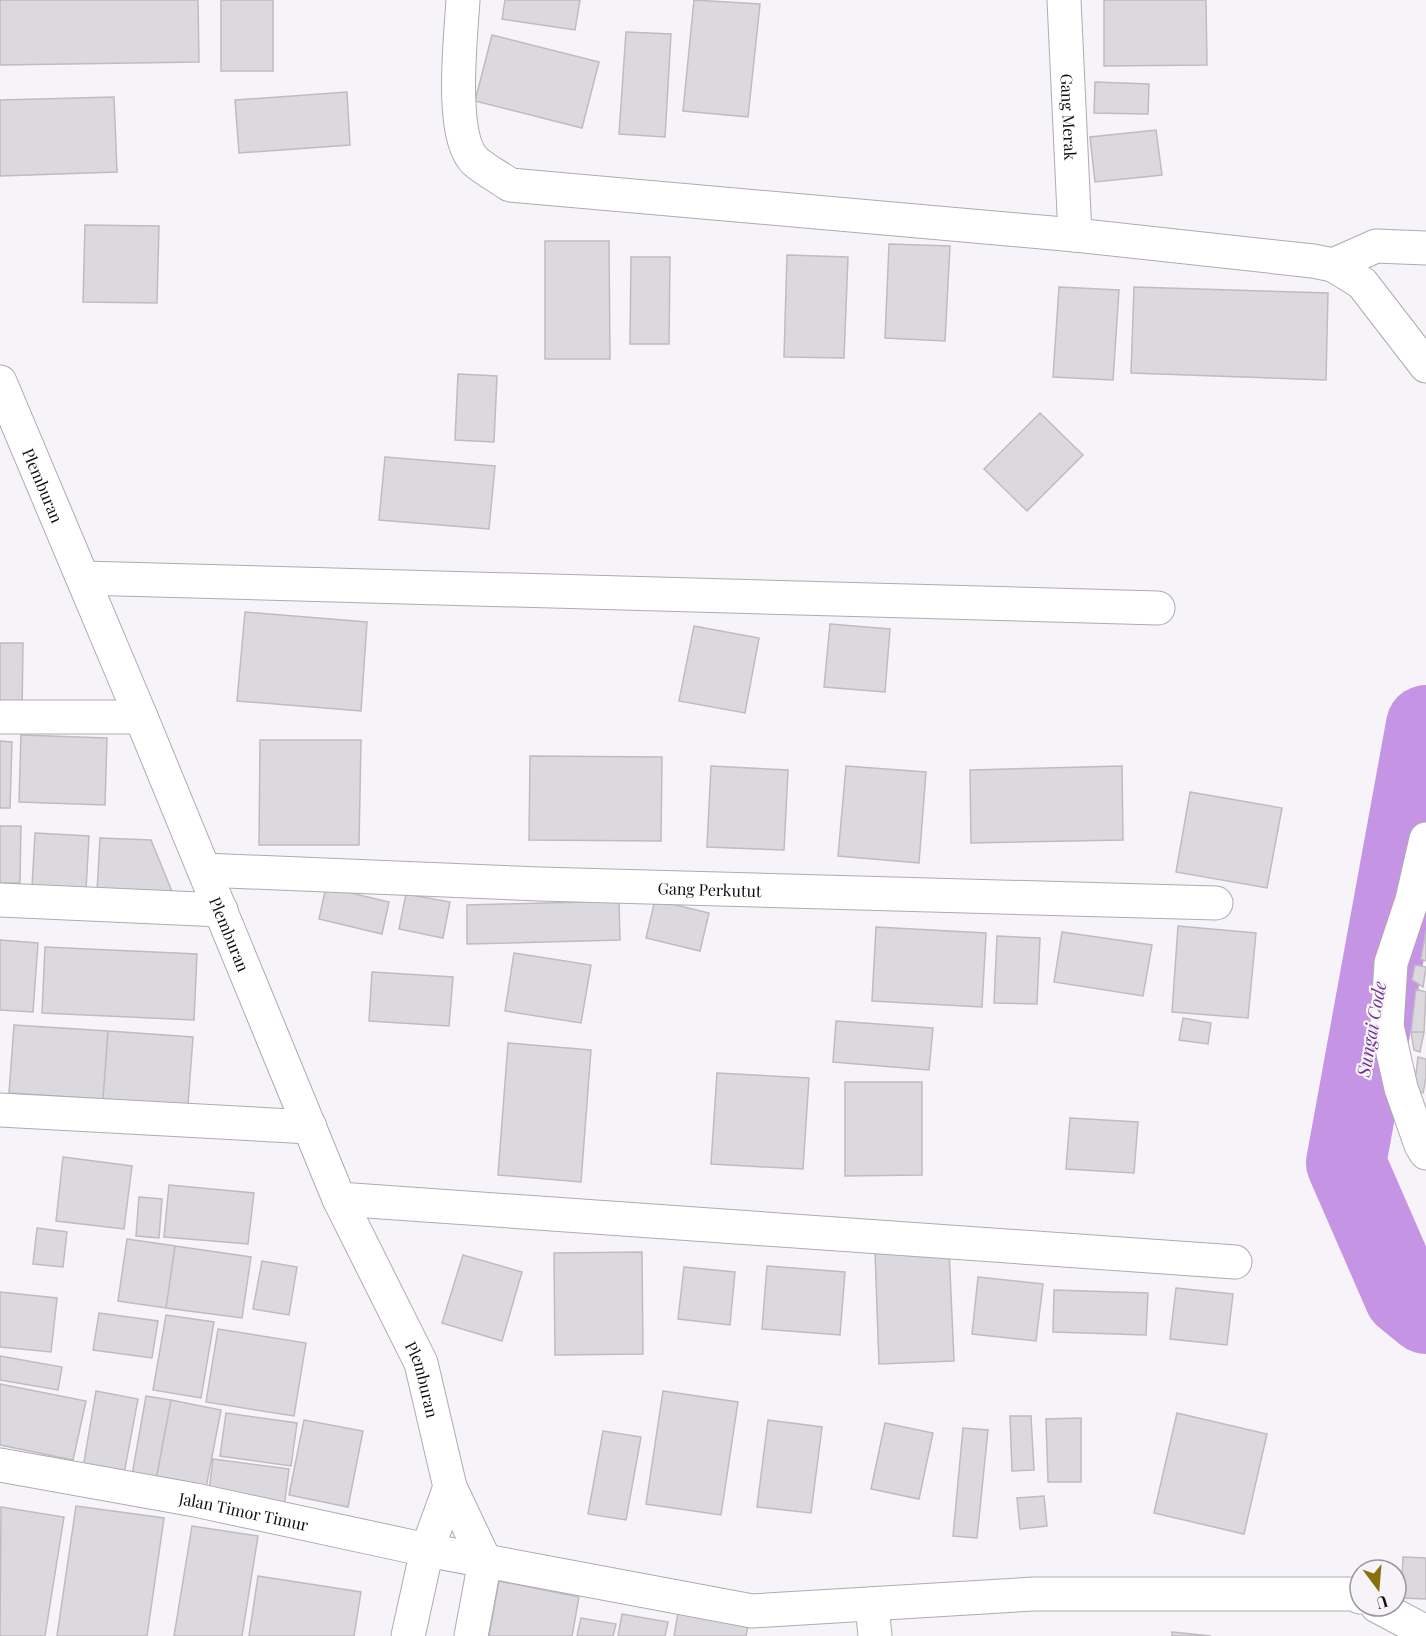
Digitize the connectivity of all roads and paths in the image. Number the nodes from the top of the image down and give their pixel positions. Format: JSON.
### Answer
{"nodes":[{"id":1,"x":463,"y":0,"type":"edge"},
{"id":2,"x":1064,"y":0,"type":"edge"},
{"id":3,"x":1075,"y":235,"type":"junction"},
{"id":4,"x":1426,"y":249,"type":"edge"},
{"id":5,"x":1333,"y":265,"type":"junction"},
{"id":6,"x":1426,"y":366,"type":"edge"},
{"id":7,"x":0,"y":382,"type":"edge"},
{"id":8,"x":10,"y":433,"type":"edge"},
{"id":9,"x":83,"y":578,"type":"junction"},
{"id":10,"x":1158,"y":608,"type":"dead end"},
{"id":11,"x":0,"y":717,"type":"edge"},
{"id":12,"x":141,"y":717,"type":"junction"},
{"id":13,"x":1426,"y":839,"type":"edge"},
{"id":14,"x":204,"y":870,"type":"junction"},
{"id":15,"x":0,"y":900,"type":"edge"},
{"id":16,"x":1216,"y":903,"type":"dead end"},
{"id":17,"x":221,"y":910,"type":"junction"},
{"id":18,"x":0,"y":1110,"type":"edge"},
{"id":19,"x":310,"y":1127,"type":"junction"},
{"id":20,"x":1426,"y":1153,"type":"edge"},
{"id":21,"x":339,"y":1199,"type":"junction"},
{"id":22,"x":1235,"y":1262,"type":"dead end"},
{"id":23,"x":0,"y":1465,"type":"edge"},
{"id":24,"x":450,"y":1487,"type":"junction"},
{"id":25,"x":427,"y":1550,"type":"junction"},
{"id":26,"x":484,"y":1561,"type":"junction"},
{"id":27,"x":1348,"y":1594,"type":"edge"},
{"id":28,"x":872,"y":1604,"type":"junction"},
{"id":29,"x":1400,"y":1618,"type":"edge"},
{"id":30,"x":1426,"y":1632,"type":"edge"},
{"id":31,"x":408,"y":1636,"type":"edge"},
{"id":32,"x":471,"y":1636,"type":"edge"},
{"id":33,"x":875,"y":1636,"type":"edge"}],
"edges":[{"from":1,"to":3,"type":"street"},
{"from":2,"to":3,"type":"street","name":"Gang Merak"},
{"from":3,"to":5,"type":"street"},
{"from":4,"to":5,"type":"street"},
{"from":5,"to":6,"type":"street"},
{"from":7,"to":8,"type":"street","name":"Plemburan"},
{"from":8,"to":9,"type":"street","name":"Plemburan"},
{"from":9,"to":10,"type":"street"},
{"from":9,"to":12,"type":"street","name":"Plemburan"},
{"from":11,"to":12,"type":"street"},
{"from":12,"to":14,"type":"street","name":"Plemburan"},
{"from":13,"to":20,"type":"street"},
{"from":14,"to":16,"type":"street","name":"Gang Perkutut"},
{"from":14,"to":17,"type":"street","name":"Plemburan"},
{"from":15,"to":17,"type":"street"},
{"from":17,"to":19,"type":"street","name":"Plemburan"},
{"from":18,"to":19,"type":"street"},
{"from":19,"to":21,"type":"street","name":"Plemburan"},
{"from":21,"to":22,"type":"street"},
{"from":21,"to":24,"type":"street","name":"Plemburan"},
{"from":23,"to":25,"type":"street","name":"Jalan Timor Timur"},
{"from":24,"to":25,"type":"street"},
{"from":24,"to":26,"type":"street","name":"Plemburan"},
{"from":25,"to":26,"type":"street","name":"Jalan Timor Timur"},
{"from":25,"to":31,"type":"street"},
{"from":26,"to":28,"type":"street","name":"Jalan Timor Timur"},
{"from":26,"to":32,"type":"street"},
{"from":27,"to":28,"type":"street","name":"Jalan Timor Timur"},
{"from":28,"to":33,"type":"street"},
{"from":29,"to":30,"type":"street"}]}
